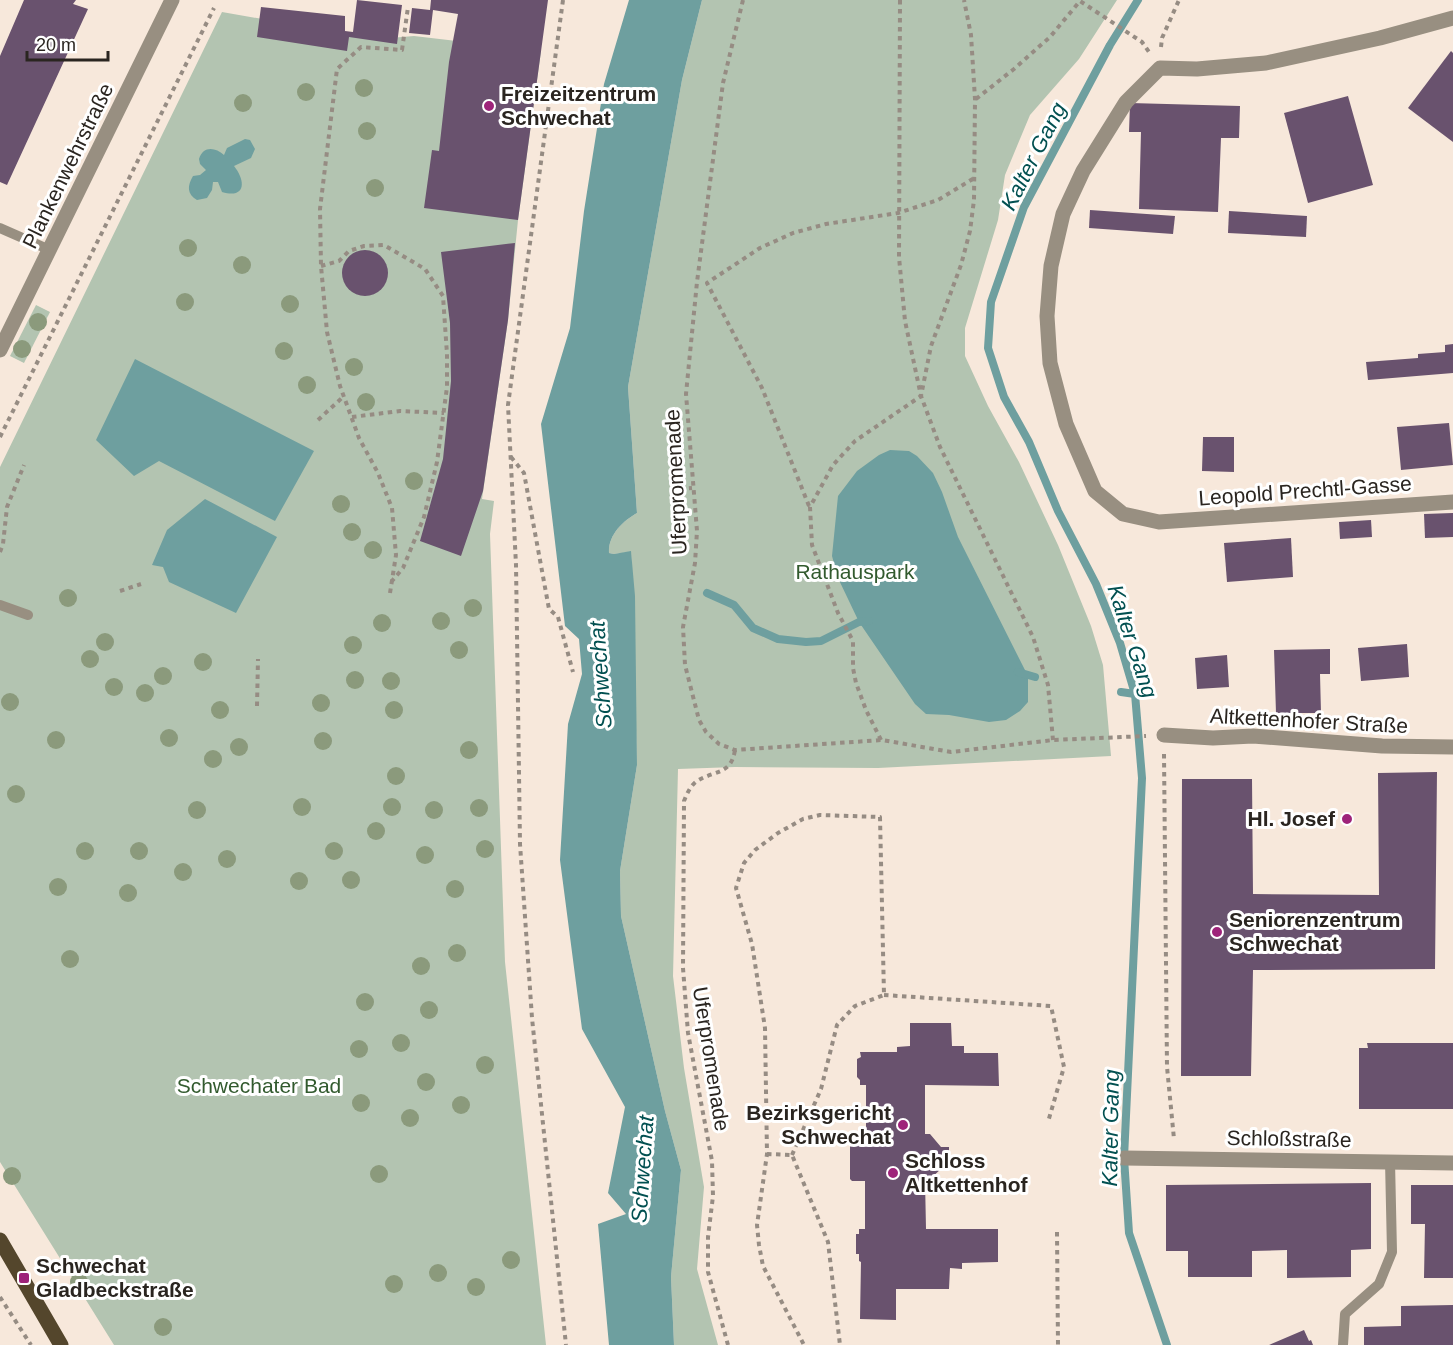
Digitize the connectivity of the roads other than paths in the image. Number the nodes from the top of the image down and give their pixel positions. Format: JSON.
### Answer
{"nodes":[{"id":1,"x":172,"y":0,"type":"edge"},
{"id":2,"x":1453,"y":18,"type":"edge"},
{"id":3,"x":0,"y":228,"type":"edge"},
{"id":4,"x":50,"y":250,"type":"junction"},
{"id":5,"x":0,"y":350,"type":"edge"},
{"id":6,"x":1453,"y":502,"type":"edge"},
{"id":7,"x":0,"y":605,"type":"edge"},
{"id":8,"x":28,"y":615,"type":"dead end"},
{"id":9,"x":1160,"y":735,"type":"road end"},
{"id":10,"x":1453,"y":747,"type":"edge"},
{"id":11,"x":1124,"y":1158,"type":"dead end"},
{"id":12,"x":1390,"y":1161,"type":"junction"},
{"id":13,"x":1453,"y":1162,"type":"edge"},
{"id":14,"x":0,"y":1240,"type":"edge"},
{"id":15,"x":61,"y":1345,"type":"edge"},
{"id":16,"x":1343,"y":1345,"type":"edge"}],
"edges":[{"from":1,"to":4,"type":"street","name":"Plankenwehrstraße"},
{"from":2,"to":6,"type":"street","name":"Leopold Prechtl-Gasse"},
{"from":3,"to":4,"type":"lane"},
{"from":4,"to":5,"type":"street","name":"Plankenwehrstraße"},
{"from":7,"to":8,"type":"lane"},
{"from":9,"to":10,"type":"street","name":"Altkettenhofer Straße"},
{"from":11,"to":12,"type":"street","name":"Schloßstraße"},
{"from":12,"to":13,"type":"street","name":"Schloßstraße"},
{"from":12,"to":16,"type":"lane"},
{"from":14,"to":15,"type":"main road"}]}
